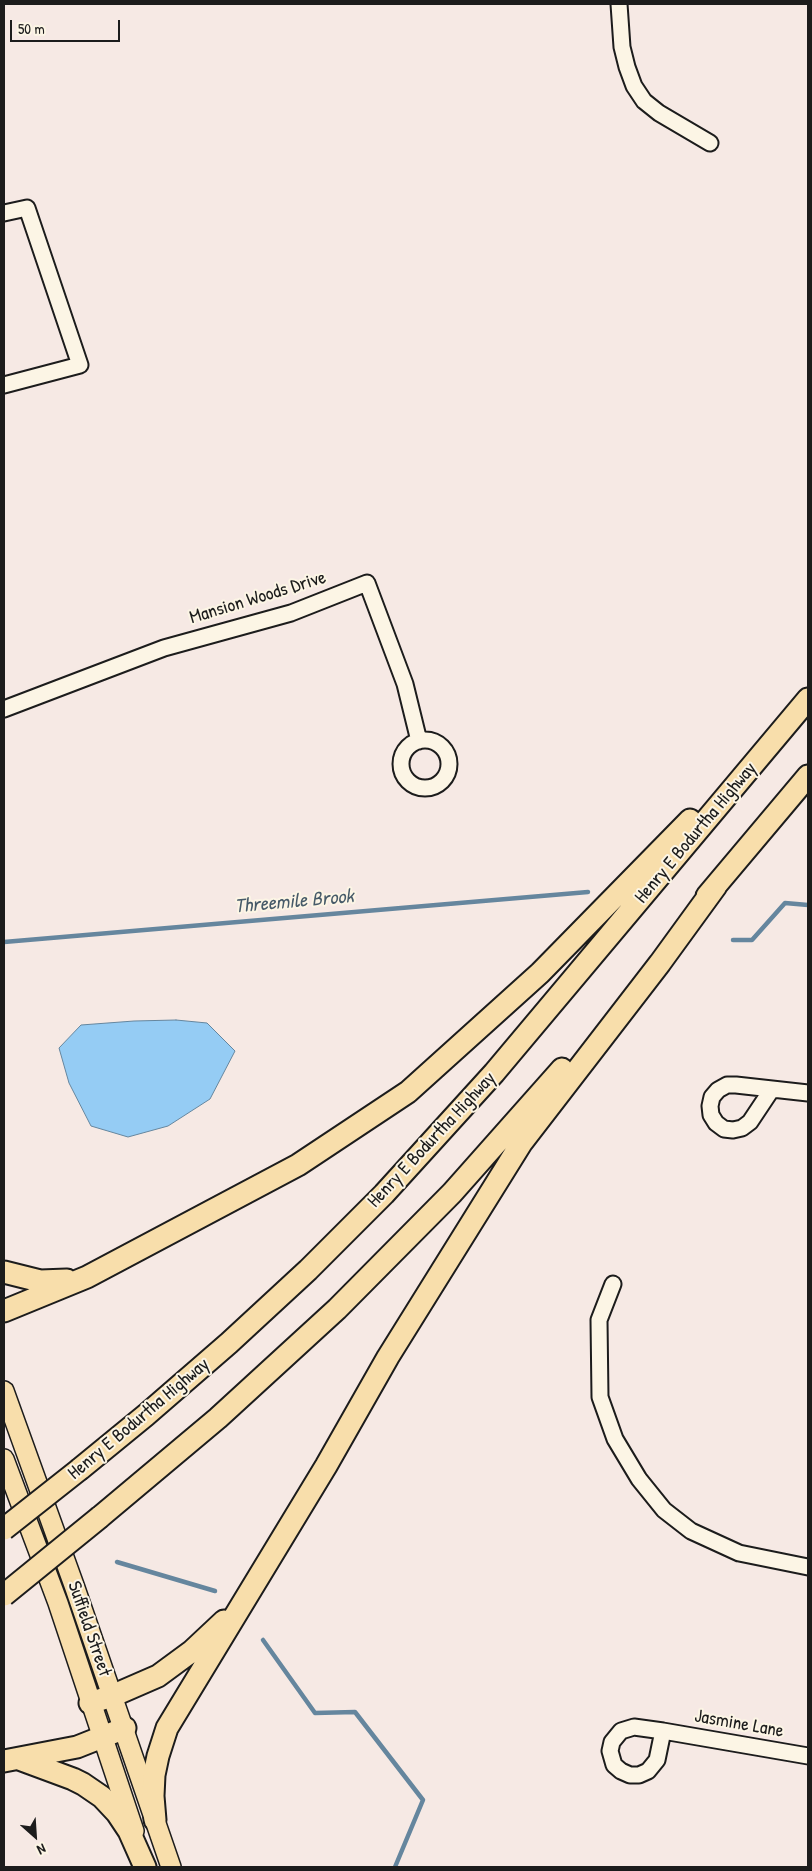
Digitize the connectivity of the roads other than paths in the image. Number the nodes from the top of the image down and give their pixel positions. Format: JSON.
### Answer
{"nodes":[{"id":1,"x":619,"y":4,"type":"edge"},
{"id":2,"x":710,"y":143,"type":"dead end"},
{"id":3,"x":4,"y":213,"type":"edge"},
{"id":4,"x":4,"y":385,"type":"edge"},
{"id":5,"x":807,"y":701,"type":"edge"},
{"id":6,"x":4,"y":709,"type":"edge"},
{"id":7,"x":419,"y":741,"type":"dead end"},
{"id":8,"x":808,"y":776,"type":"edge"},
{"id":9,"x":716,"y":886,"type":"junction"},
{"id":10,"x":772,"y":1089,"type":"dead end"},
{"id":11,"x":808,"y":1093,"type":"edge"},
{"id":12,"x":4,"y":1272,"type":"edge"},
{"id":13,"x":87,"y":1277,"type":"junction"},
{"id":14,"x":613,"y":1284,"type":"dead end"},
{"id":15,"x":4,"y":1311,"type":"edge"},
{"id":16,"x":4,"y":1391,"type":"edge"},
{"id":17,"x":4,"y":1459,"type":"edge"},
{"id":18,"x":4,"y":1529,"type":"edge"},
{"id":19,"x":808,"y":1567,"type":"edge"},
{"id":20,"x":4,"y":1594,"type":"edge"},
{"id":21,"x":248,"y":1595,"type":"junction"},
{"id":22,"x":112,"y":1696,"type":"junction"},
{"id":23,"x":90,"y":1703,"type":"junction"},
{"id":24,"x":125,"y":1728,"type":"junction"},
{"id":25,"x":663,"y":1731,"type":"dead end"},
{"id":26,"x":102,"y":1738,"type":"junction"},
{"id":27,"x":808,"y":1756,"type":"edge"},
{"id":28,"x":11,"y":1760,"type":"edge"},
{"id":29,"x":155,"y":1820,"type":"junction"},
{"id":30,"x":146,"y":1867,"type":"edge"},
{"id":31,"x":171,"y":1867,"type":"edge"}],
"edges":[{"from":1,"to":2,"type":"street"},
{"from":3,"to":4,"type":"street"},
{"from":5,"to":13,"type":"highway"},
{"from":5,"to":18,"type":"highway","name":"Henry E Bodurtha Highway","bridge":true},
{"from":6,"to":7,"type":"street","name":"Mansion Woods Drive"},
{"from":8,"to":9,"type":"highway"},
{"from":9,"to":20,"type":"highway","bridge":true},
{"from":9,"to":21,"type":"highway"},
{"from":10,"to":11,"type":"street"},
{"from":12,"to":13,"type":"highway"},
{"from":13,"to":15,"type":"highway"},
{"from":14,"to":19,"type":"street"},
{"from":16,"to":22,"type":"main road","name":"Suffield Street"},
{"from":17,"to":23,"type":"main road","name":"Suffield Street"},
{"from":21,"to":22,"type":"highway"},
{"from":21,"to":29,"type":"highway"},
{"from":22,"to":23,"type":"highway"},
{"from":22,"to":24,"type":"main road","name":"Suffield Street"},
{"from":23,"to":26,"type":"main road","name":"Suffield Street"},
{"from":24,"to":26,"type":"highway"},
{"from":24,"to":29,"type":"main road","name":"Suffield Street"},
{"from":25,"to":27,"type":"street","name":"Jasmine Lane"},
{"from":26,"to":28,"type":"highway"},
{"from":26,"to":30,"type":"main road","name":"Suffield Street"},
{"from":28,"to":30,"type":"highway"},
{"from":29,"to":31,"type":"main road","name":"Suffield Street"}]}
